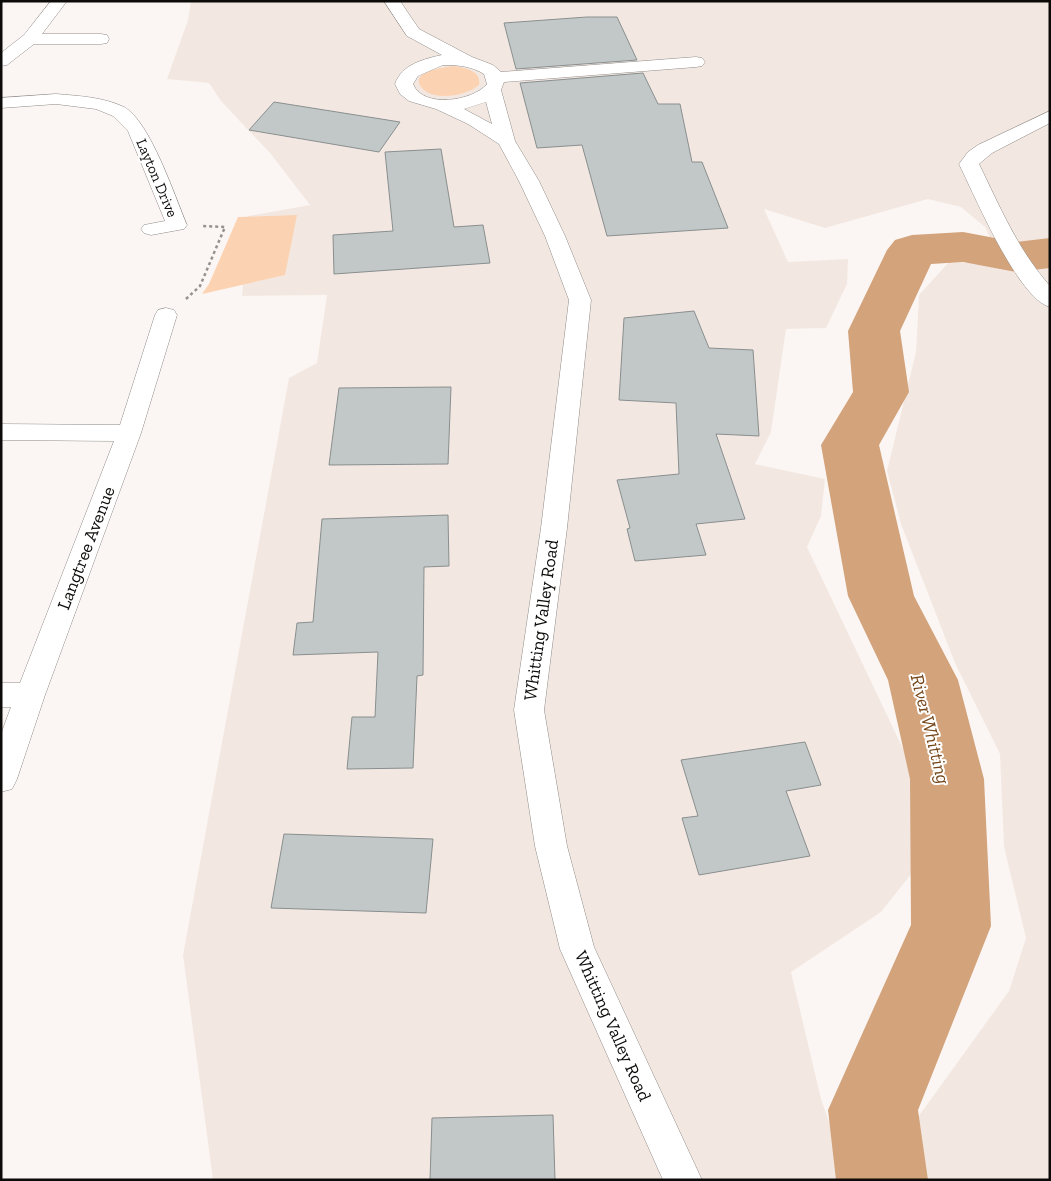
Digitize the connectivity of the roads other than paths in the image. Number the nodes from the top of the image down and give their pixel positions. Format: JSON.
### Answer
{"nodes":[{"id":1,"x":59,"y":1,"type":"edge"},
{"id":2,"x":392,"y":1,"type":"edge"},
{"id":3,"x":30,"y":39,"type":"junction"},
{"id":4,"x":101,"y":39,"type":"dead end"},
{"id":5,"x":412,"y":52,"type":"junction"},
{"id":6,"x":1,"y":61,"type":"edge"},
{"id":7,"x":469,"y":62,"type":"junction"},
{"id":8,"x":696,"y":62,"type":"dead end"},
{"id":9,"x":494,"y":84,"type":"junction"},
{"id":10,"x":1,"y":103,"type":"edge"},
{"id":11,"x":439,"y":104,"type":"junction"},
{"id":12,"x":1050,"y":116,"type":"edge"},
{"id":13,"x":506,"y":140,"type":"junction"},
{"id":14,"x":151,"y":229,"type":"dead end"},
{"id":15,"x":1050,"y":300,"type":"edge"},
{"id":16,"x":166,"y":315,"type":"road end"},
{"id":17,"x":1,"y":432,"type":"edge"},
{"id":18,"x":129,"y":434,"type":"junction"},
{"id":19,"x":1,"y":695,"type":"edge"},
{"id":20,"x":30,"y":695,"type":"junction"},
{"id":21,"x":1,"y":779,"type":"edge"},
{"id":22,"x":683,"y":1180,"type":"edge"}],
"edges":[{"from":1,"to":3,"type":"street"},
{"from":2,"to":5,"type":"street"},
{"from":3,"to":4,"type":"street"},
{"from":3,"to":6,"type":"street"},
{"from":5,"to":7,"type":"street"},
{"from":5,"to":7,"type":"street"},
{"from":5,"to":11,"type":"street","name":"Whitting Valley Road"},
{"from":7,"to":9,"type":"street"},
{"from":8,"to":9,"type":"street"},
{"from":9,"to":11,"type":"street","name":"Whitting Valley Road"},
{"from":9,"to":13,"type":"street","name":"Whitting Valley Road"},
{"from":10,"to":14,"type":"street","name":"Layton Drive"},
{"from":11,"to":13,"type":"street","name":"Whitting Valley Road"},
{"from":12,"to":15,"type":"street"},
{"from":13,"to":22,"type":"street","name":"Whitting Valley Road"},
{"from":16,"to":18,"type":"street","name":"Langtree Avenue"},
{"from":17,"to":18,"type":"street"},
{"from":18,"to":20,"type":"street","name":"Langtree Avenue"},
{"from":19,"to":20,"type":"street"},
{"from":20,"to":21,"type":"street","name":"Langtree Avenue"}]}
